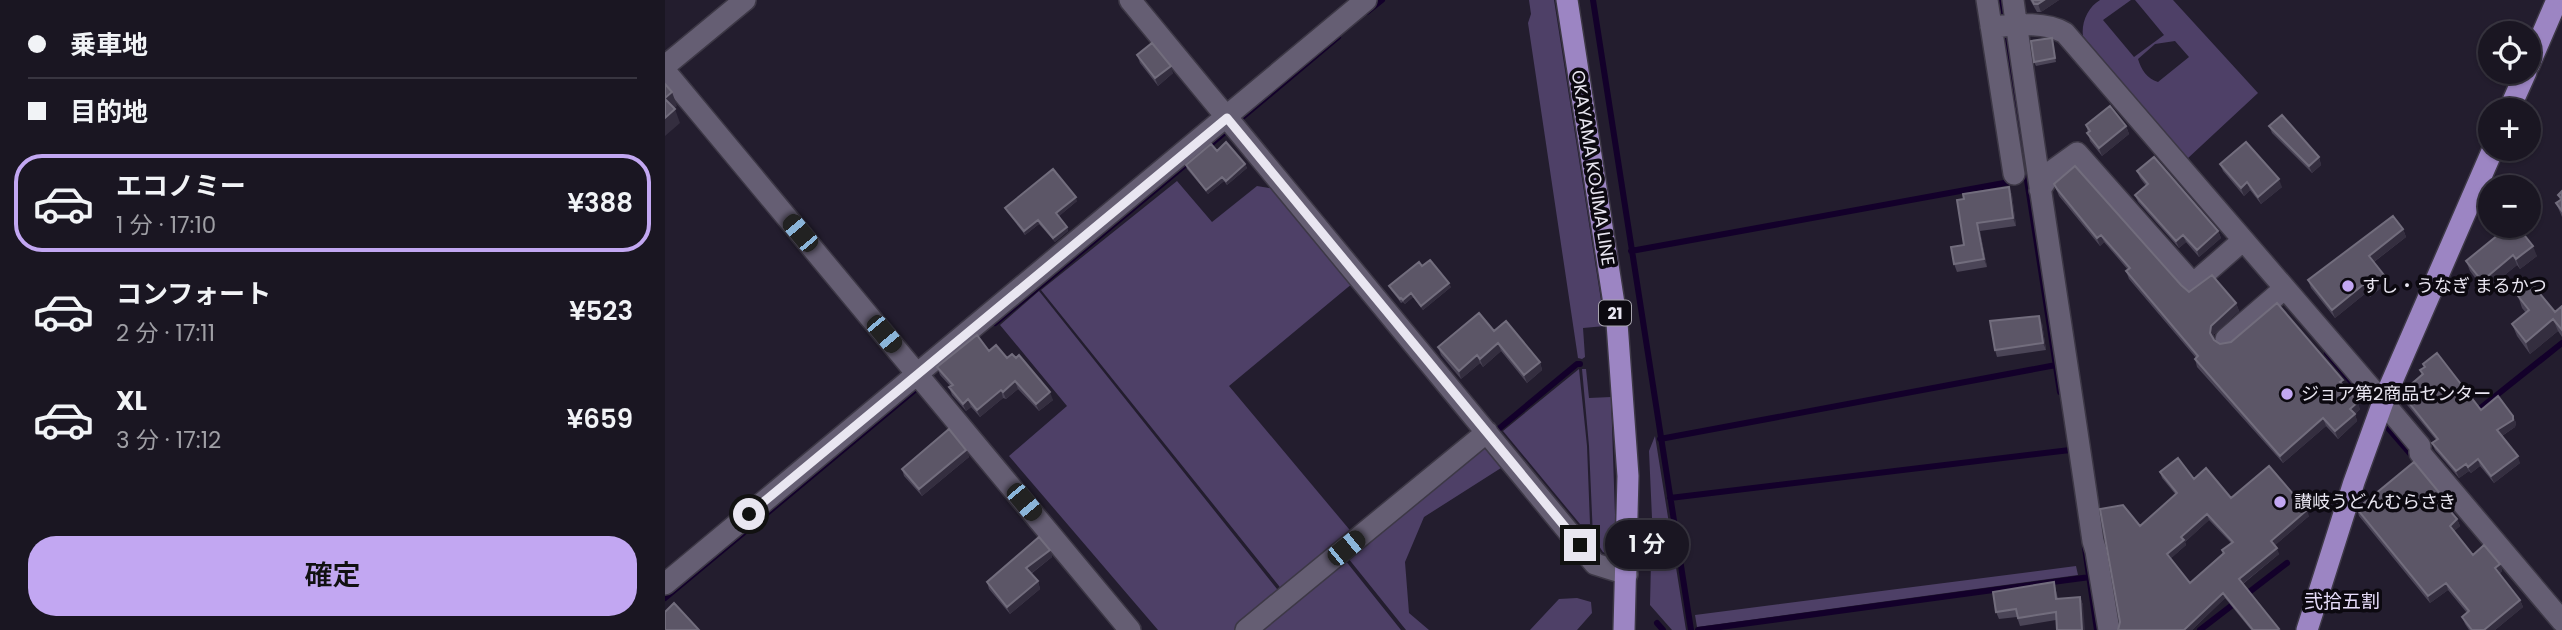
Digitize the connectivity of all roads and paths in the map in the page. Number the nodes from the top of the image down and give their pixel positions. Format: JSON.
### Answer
{"nodes":[{"id":1,"x":744,"y":0,"type":"edge"},
{"id":2,"x":1129,"y":0,"type":"edge"},
{"id":3,"x":1366,"y":0,"type":"edge"},
{"id":4,"x":1567,"y":0,"type":"edge"},
{"id":5,"x":1987,"y":0,"type":"edge"},
{"id":6,"x":2013,"y":0,"type":"edge"},
{"id":7,"x":2557,"y":0,"type":"edge"},
{"id":8,"x":2003,"y":26,"type":"junction"},
{"id":9,"x":2541,"y":37,"type":"edge"},
{"id":10,"x":668,"y":65,"type":"edge"},
{"id":11,"x":1227,"y":118,"type":"junction"},
{"id":12,"x":2488,"y":161,"type":"edge"},
{"id":13,"x":2014,"y":174,"type":"dead end"},
{"id":14,"x":2040,"y":190,"type":"junction"},
{"id":15,"x":2237,"y":246,"type":"dead end"},
{"id":16,"x":2279,"y":293,"type":"junction"},
{"id":17,"x":2226,"y":340,"type":"edge"},
{"id":18,"x":918,"y":374,"type":"junction"},
{"id":19,"x":2383,"y":402,"type":"junction"},
{"id":20,"x":1487,"y":432,"type":"junction"},
{"id":21,"x":1627,"y":574,"type":"junction"},
{"id":22,"x":665,"y":583,"type":"edge"},
{"id":23,"x":2562,"y":621,"type":"edge"},
{"id":24,"x":1130,"y":630,"type":"edge"},
{"id":25,"x":1246,"y":630,"type":"edge"},
{"id":26,"x":1624,"y":630,"type":"edge"},
{"id":27,"x":2109,"y":630,"type":"edge"},
{"id":28,"x":2307,"y":630,"type":"edge"}],
"edges":[{"from":1,"to":10,"type":"street"},
{"from":2,"to":11,"type":"street"},
{"from":3,"to":11,"type":"street"},
{"from":4,"to":21,"type":"main road","name":"OKAYAMA KOJIMA LINE","number":"21"},
{"from":5,"to":8,"type":"street"},
{"from":6,"to":8,"type":"street"},
{"from":7,"to":9,"type":"main road"},
{"from":8,"to":13,"type":"street"},
{"from":8,"to":14,"type":"street"},
{"from":8,"to":16,"type":"street"},
{"from":10,"to":18,"type":"street"},
{"from":11,"to":18,"type":"street"},
{"from":11,"to":20,"type":"street"},
{"from":12,"to":19,"type":"main road"},
{"from":14,"to":15,"type":"street"},
{"from":14,"to":27,"type":"street"},
{"from":16,"to":17,"type":"street"},
{"from":16,"to":19,"type":"street"},
{"from":18,"to":22,"type":"street"},
{"from":18,"to":24,"type":"street"},
{"from":19,"to":23,"type":"street"},
{"from":19,"to":28,"type":"main road"},
{"from":20,"to":21,"type":"street"},
{"from":20,"to":25,"type":"street"},
{"from":21,"to":26,"type":"main road","name":"OKAYAMA KOJIMA LINE","number":"21"}]}
